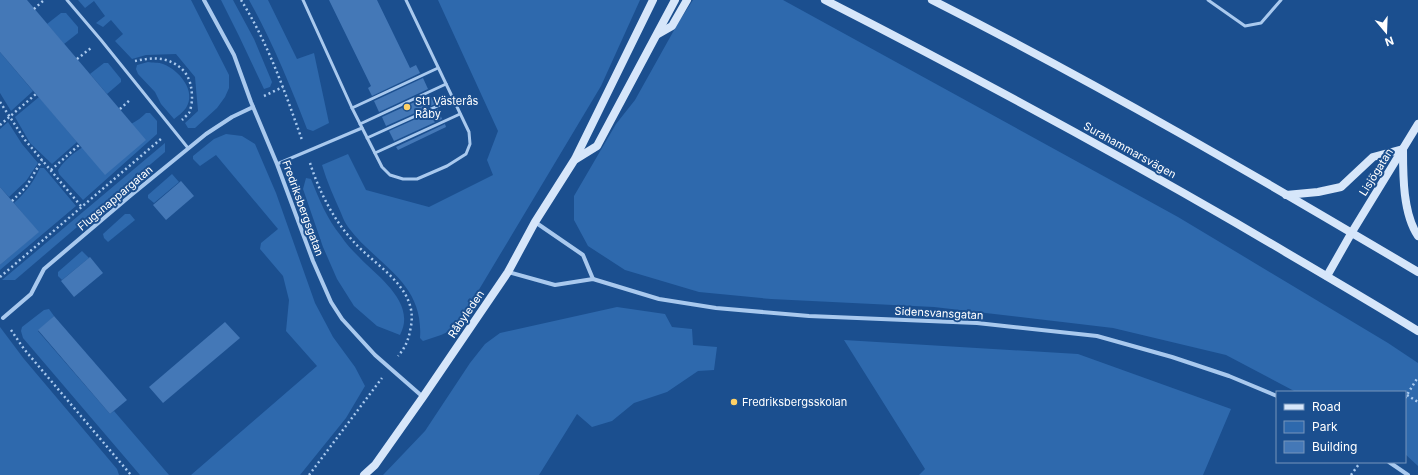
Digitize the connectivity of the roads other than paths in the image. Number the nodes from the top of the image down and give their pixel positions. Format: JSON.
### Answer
{"nodes":[{"id":1,"x":67,"y":0,"type":"edge"},
{"id":2,"x":204,"y":0,"type":"edge"},
{"id":3,"x":303,"y":0,"type":"edge"},
{"id":4,"x":406,"y":0,"type":"edge"},
{"id":5,"x":653,"y":0,"type":"edge"},
{"id":6,"x":675,"y":0,"type":"edge"},
{"id":7,"x":687,"y":0,"type":"edge"},
{"id":8,"x":825,"y":0,"type":"edge"},
{"id":9,"x":932,"y":0,"type":"edge"},
{"id":10,"x":1208,"y":0,"type":"edge"},
{"id":11,"x":1281,"y":0,"type":"edge"},
{"id":12,"x":658,"y":34,"type":"junction"},
{"id":13,"x":438,"y":68,"type":"junction"},
{"id":14,"x":446,"y":84,"type":"junction"},
{"id":15,"x":453,"y":99,"type":"junction"},
{"id":16,"x":253,"y":107,"type":"junction"},
{"id":17,"x":352,"y":108,"type":"junction"},
{"id":18,"x":460,"y":114,"type":"junction"},
{"id":19,"x":360,"y":124,"type":"junction"},
{"id":20,"x":1418,"y":124,"type":"edge"},
{"id":21,"x":362,"y":128,"type":"junction"},
{"id":22,"x":367,"y":138,"type":"junction"},
{"id":23,"x":188,"y":148,"type":"junction"},
{"id":24,"x":1403,"y":149,"type":"junction"},
{"id":25,"x":374,"y":153,"type":"junction"},
{"id":26,"x":576,"y":159,"type":"junction"},
{"id":27,"x":277,"y":164,"type":"junction"},
{"id":28,"x":1286,"y":195,"type":"junction"},
{"id":29,"x":535,"y":222,"type":"junction"},
{"id":30,"x":1352,"y":232,"type":"junction"},
{"id":31,"x":1418,"y":236,"type":"edge"},
{"id":32,"x":508,"y":272,"type":"junction"},
{"id":33,"x":1418,"y":272,"type":"edge"},
{"id":34,"x":1327,"y":276,"type":"junction"},
{"id":35,"x":593,"y":279,"type":"junction"},
{"id":36,"x":2,"y":316,"type":"edge"},
{"id":37,"x":1418,"y":331,"type":"edge"},
{"id":38,"x":1276,"y":396,"type":"edge"},
{"id":39,"x":422,"y":397,"type":"junction"},
{"id":40,"x":1390,"y":463,"type":"edge"},
{"id":41,"x":364,"y":475,"type":"edge"},
{"id":42,"x":1408,"y":475,"type":"edge"}],
"edges":[{"from":1,"to":23,"type":"lane"},
{"from":2,"to":16,"type":"street","name":"Fredriksbergsgatan"},
{"from":3,"to":17,"type":"lane"},
{"from":4,"to":13,"type":"lane"},
{"from":5,"to":26,"type":"main road","name":"Råbyleden"},
{"from":6,"to":12,"type":"main road"},
{"from":7,"to":12,"type":"main road"},
{"from":8,"to":34,"type":"main road","name":"Surahammarsvägen"},
{"from":9,"to":28,"type":"main road"},
{"from":10,"to":11,"type":"lane"},
{"from":12,"to":26,"type":"main road"},
{"from":13,"to":14,"type":"lane"},
{"from":13,"to":17,"type":"lane"},
{"from":14,"to":15,"type":"lane"},
{"from":14,"to":19,"type":"lane"},
{"from":15,"to":18,"type":"lane"},
{"from":15,"to":22,"type":"lane"},
{"from":16,"to":23,"type":"street","name":"Flugsnappargatan"},
{"from":16,"to":27,"type":"street","name":"Fredriksbergsgatan"},
{"from":17,"to":19,"type":"lane"},
{"from":18,"to":25,"type":"lane"},
{"from":18,"to":25,"type":"lane"},
{"from":19,"to":21,"type":"lane"},
{"from":20,"to":24,"type":"main road","name":"Lisjögatan"},
{"from":21,"to":22,"type":"lane"},
{"from":21,"to":27,"type":"lane"},
{"from":22,"to":25,"type":"lane"},
{"from":23,"to":36,"type":"street","name":"Flugsnappargatan"},
{"from":24,"to":28,"type":"main road"},
{"from":24,"to":30,"type":"main road","name":"Lisjögatan"},
{"from":24,"to":31,"type":"main road"},
{"from":26,"to":29,"type":"main road","name":"Råbyleden"},
{"from":27,"to":39,"type":"street","name":"Fredriksbergsgatan"},
{"from":28,"to":30,"type":"main road"},
{"from":29,"to":32,"type":"main road","name":"Råbyleden"},
{"from":29,"to":35,"type":"street"},
{"from":30,"to":33,"type":"main road"},
{"from":30,"to":34,"type":"main road","name":"Lisjögatan"},
{"from":32,"to":35,"type":"street","name":"Sidensvansgatan"},
{"from":32,"to":39,"type":"main road","name":"Råbyleden"},
{"from":34,"to":37,"type":"main road","name":"Surahammarsvägen"},
{"from":35,"to":38,"type":"street","name":"Sidensvansgatan"},
{"from":39,"to":41,"type":"main road","name":"Råbyleden"},
{"from":40,"to":42,"type":"street"}]}
